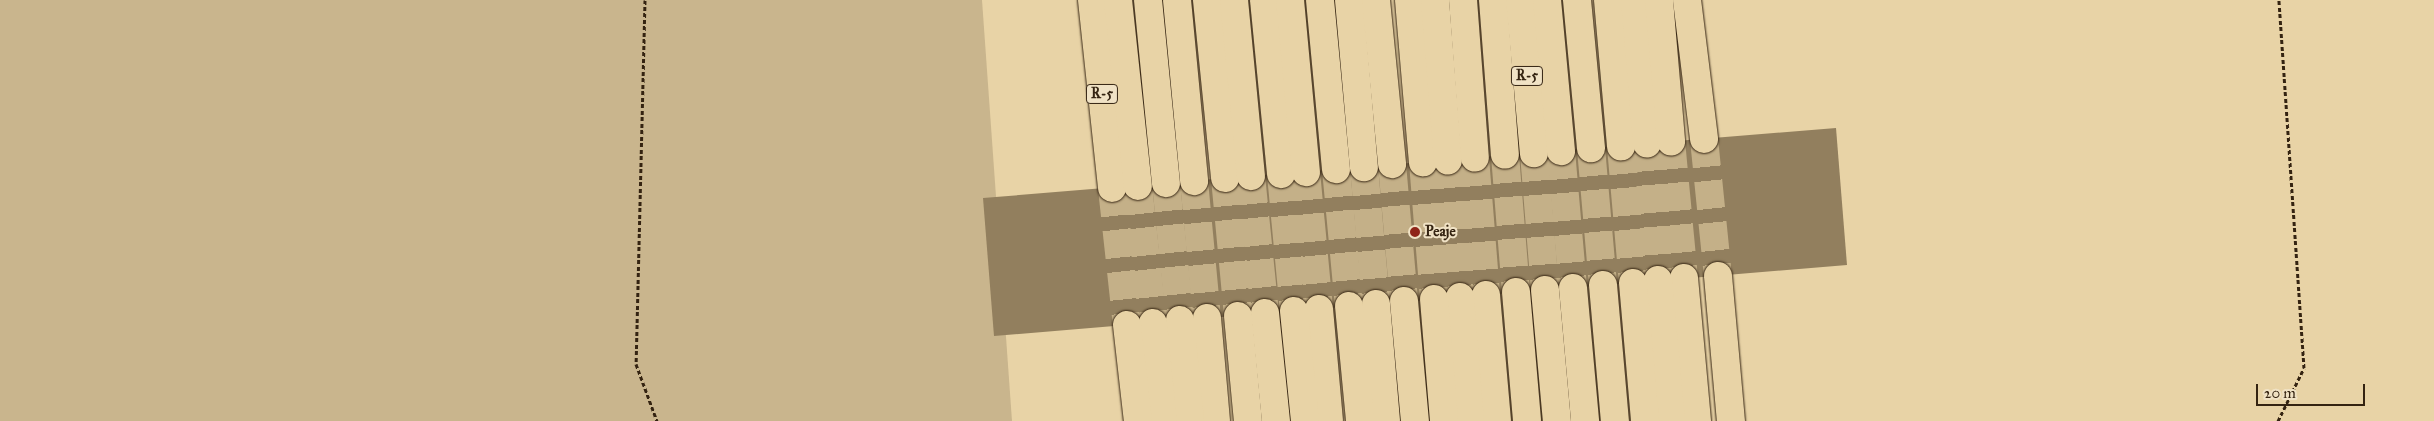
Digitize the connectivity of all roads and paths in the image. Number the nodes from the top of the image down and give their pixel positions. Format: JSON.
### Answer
{"nodes":[{"id":1,"x":645,"y":0,"type":"edge"},
{"id":2,"x":1092,"y":0,"type":"edge"},
{"id":3,"x":1118,"y":0,"type":"edge"},
{"id":4,"x":1148,"y":0,"type":"edge"},
{"id":5,"x":1177,"y":0,"type":"edge"},
{"id":6,"x":1207,"y":0,"type":"edge"},
{"id":7,"x":1234,"y":0,"type":"edge"},
{"id":8,"x":1264,"y":0,"type":"edge"},
{"id":9,"x":1290,"y":0,"type":"edge"},
{"id":10,"x":1320,"y":0,"type":"edge"},
{"id":11,"x":1349,"y":0,"type":"edge"},
{"id":12,"x":1376,"y":0,"type":"edge"},
{"id":13,"x":1409,"y":0,"type":"edge"},
{"id":14,"x":1436,"y":0,"type":"edge"},
{"id":15,"x":1463,"y":0,"type":"edge"},
{"id":16,"x":1493,"y":0,"type":"edge"},
{"id":17,"x":1520,"y":0,"type":"edge"},
{"id":18,"x":1548,"y":0,"type":"edge"},
{"id":19,"x":1577,"y":0,"type":"edge"},
{"id":20,"x":1608,"y":0,"type":"edge"},
{"id":21,"x":1635,"y":0,"type":"edge"},
{"id":22,"x":1659,"y":0,"type":"edge"},
{"id":23,"x":1687,"y":0,"type":"edge"},
{"id":24,"x":2279,"y":0,"type":"edge"},
{"id":25,"x":1704,"y":139,"type":"tunnel mouth"},
{"id":26,"x":1646,"y":144,"type":"junction"},
{"id":27,"x":1590,"y":148,"type":"tunnel mouth"},
{"id":28,"x":1561,"y":150,"type":"tunnel mouth"},
{"id":29,"x":1534,"y":153,"type":"tunnel mouth"},
{"id":30,"x":1505,"y":155,"type":"tunnel mouth"},
{"id":31,"x":1476,"y":158,"type":"tunnel mouth"},
{"id":32,"x":1392,"y":164,"type":"tunnel mouth"},
{"id":33,"x":1364,"y":167,"type":"tunnel mouth"},
{"id":34,"x":1336,"y":169,"type":"tunnel mouth"},
{"id":35,"x":1194,"y":181,"type":"tunnel mouth"},
{"id":36,"x":1166,"y":183,"type":"tunnel mouth"},
{"id":37,"x":1718,"y":276,"type":"tunnel mouth"},
{"id":38,"x":1658,"y":280,"type":"junction"},
{"id":39,"x":1603,"y":285,"type":"tunnel mouth"},
{"id":40,"x":1573,"y":288,"type":"tunnel mouth"},
{"id":41,"x":1545,"y":290,"type":"tunnel mouth"},
{"id":42,"x":1516,"y":292,"type":"tunnel mouth"},
{"id":43,"x":1486,"y":295,"type":"tunnel mouth"},
{"id":44,"x":1404,"y":301,"type":"tunnel mouth"},
{"id":45,"x":1265,"y":313,"type":"tunnel mouth"},
{"id":46,"x":1238,"y":316,"type":"tunnel mouth"},
{"id":47,"x":1207,"y":318,"type":"tunnel mouth"},
{"id":48,"x":1180,"y":320,"type":"tunnel mouth"},
{"id":49,"x":657,"y":421,"type":"edge"},
{"id":50,"x":1138,"y":421,"type":"edge"},
{"id":51,"x":1163,"y":421,"type":"edge"},
{"id":52,"x":1190,"y":421,"type":"edge"},
{"id":53,"x":1216,"y":421,"type":"edge"},
{"id":54,"x":1248,"y":421,"type":"edge"},
{"id":55,"x":1276,"y":421,"type":"edge"},
{"id":56,"x":1305,"y":421,"type":"edge"},
{"id":57,"x":1329,"y":421,"type":"edge"},
{"id":58,"x":1360,"y":421,"type":"edge"},
{"id":59,"x":1386,"y":421,"type":"edge"},
{"id":60,"x":1415,"y":421,"type":"edge"},
{"id":61,"x":1444,"y":421,"type":"edge"},
{"id":62,"x":1470,"y":421,"type":"edge"},
{"id":63,"x":1497,"y":421,"type":"edge"},
{"id":64,"x":1527,"y":421,"type":"edge"},
{"id":65,"x":1557,"y":421,"type":"edge"},
{"id":66,"x":1585,"y":421,"type":"edge"},
{"id":67,"x":1615,"y":421,"type":"edge"},
{"id":68,"x":1645,"y":421,"type":"edge"},
{"id":69,"x":1671,"y":421,"type":"edge"},
{"id":70,"x":1697,"y":421,"type":"edge"},
{"id":71,"x":1731,"y":421,"type":"edge"},
{"id":72,"x":2278,"y":421,"type":"edge"}],
"edges":[{"from":1,"to":49,"type":"path"},
{"from":2,"to":3,"type":"highway","number":"R-5"},
{"from":4,"to":36,"type":"highway"},
{"from":5,"to":35,"type":"highway"},
{"from":6,"to":7,"type":"highway"},
{"from":8,"to":9,"type":"highway"},
{"from":10,"to":34,"type":"highway"},
{"from":11,"to":33,"type":"highway"},
{"from":12,"to":32,"type":"highway"},
{"from":13,"to":14,"type":"highway"},
{"from":15,"to":31,"type":"highway"},
{"from":16,"to":30,"type":"highway","number":"R-5"},
{"from":17,"to":29,"type":"highway","number":"R-5"},
{"from":18,"to":28,"type":"highway","number":"R-5"},
{"from":19,"to":27,"type":"highway"},
{"from":20,"to":26,"type":"highway"},
{"from":21,"to":26,"type":"highway"},
{"from":22,"to":26,"type":"highway"},
{"from":23,"to":25,"type":"highway"},
{"from":24,"to":72,"type":"path"},
{"from":37,"to":71,"type":"highway"},
{"from":38,"to":68,"type":"highway"},
{"from":38,"to":69,"type":"highway"},
{"from":38,"to":70,"type":"highway"},
{"from":39,"to":67,"type":"highway"},
{"from":40,"to":66,"type":"highway"},
{"from":41,"to":65,"type":"highway"},
{"from":42,"to":64,"type":"highway"},
{"from":43,"to":63,"type":"highway"},
{"from":44,"to":60,"type":"highway"},
{"from":45,"to":55,"type":"highway"},
{"from":46,"to":54,"type":"highway"},
{"from":47,"to":53,"type":"highway"},
{"from":48,"to":52,"type":"highway"},
{"from":50,"to":51,"type":"highway"},
{"from":56,"to":57,"type":"highway"},
{"from":58,"to":59,"type":"highway"},
{"from":61,"to":62,"type":"highway"}]}
